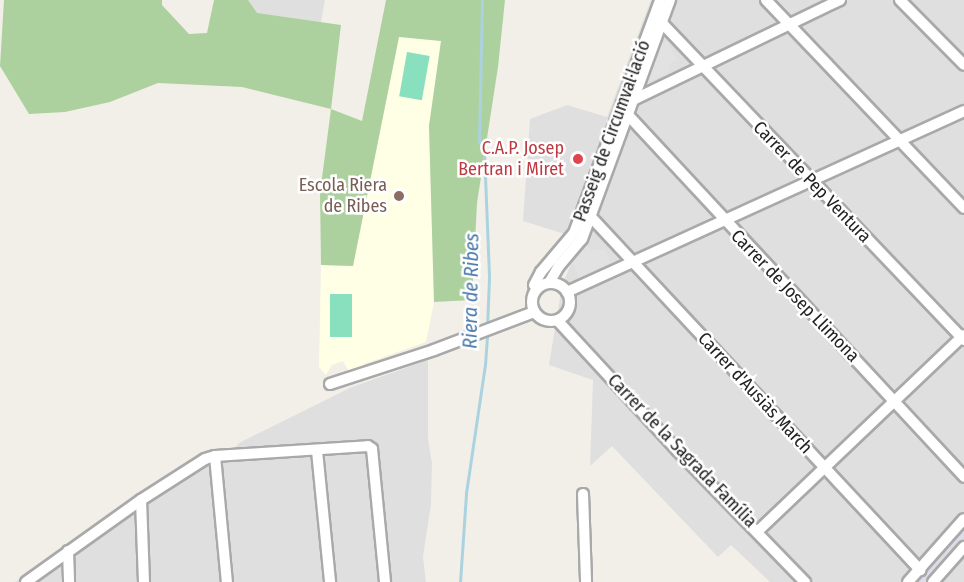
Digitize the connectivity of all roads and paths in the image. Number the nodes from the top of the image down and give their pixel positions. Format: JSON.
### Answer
{"nodes":[{"id":1,"x":660,"y":0,"type":"edge"},
{"id":2,"x":670,"y":0,"type":"edge"},
{"id":3,"x":766,"y":0,"type":"edge"},
{"id":4,"x":840,"y":0,"type":"edge"},
{"id":5,"x":900,"y":0,"type":"edge"},
{"id":6,"x":661,"y":22,"type":"junction"},
{"id":7,"x":790,"y":25,"type":"junction"},
{"id":8,"x":964,"y":65,"type":"edge"},
{"id":9,"x":702,"y":68,"type":"junction"},
{"id":10,"x":633,"y":100,"type":"junction"},
{"id":11,"x":964,"y":111,"type":"edge"},
{"id":12,"x":628,"y":115,"type":"junction"},
{"id":13,"x":899,"y":141,"type":"junction"},
{"id":14,"x":810,"y":180,"type":"junction"},
{"id":15,"x":964,"y":208,"type":"edge"},
{"id":16,"x":591,"y":217,"type":"junction"},
{"id":17,"x":722,"y":219,"type":"junction"},
{"id":18,"x":633,"y":261,"type":"junction"},
{"id":19,"x":549,"y":283,"type":"junction"},
{"id":20,"x":534,"y":285,"type":"dead end"},
{"id":21,"x":567,"y":291,"type":"junction"},
{"id":22,"x":534,"y":312,"type":"junction"},
{"id":23,"x":558,"y":321,"type":"junction"},
{"id":24,"x":963,"y":337,"type":"edge"},
{"id":25,"x":330,"y":384,"type":"dead end"},
{"id":26,"x":895,"y":401,"type":"junction"},
{"id":27,"x":317,"y":451,"type":"junction"},
{"id":28,"x":215,"y":456,"type":"junction"},
{"id":29,"x":824,"y":469,"type":"junction"},
{"id":30,"x":964,"y":477,"type":"edge"},
{"id":31,"x":583,"y":494,"type":"dead end"},
{"id":32,"x":141,"y":500,"type":"junction"},
{"id":33,"x":964,"y":519,"type":"edge"},
{"id":34,"x":758,"y":531,"type":"junction"},
{"id":35,"x":964,"y":547,"type":"edge"},
{"id":36,"x":68,"y":551,"type":"junction"},
{"id":37,"x":920,"y":570,"type":"junction"},
{"id":38,"x":26,"y":582,"type":"edge"},
{"id":39,"x":69,"y":582,"type":"edge"},
{"id":40,"x":144,"y":582,"type":"edge"},
{"id":41,"x":227,"y":582,"type":"edge"},
{"id":42,"x":330,"y":582,"type":"edge"},
{"id":43,"x":385,"y":582,"type":"edge"},
{"id":44,"x":586,"y":582,"type":"edge"},
{"id":45,"x":805,"y":582,"type":"edge"},
{"id":46,"x":908,"y":582,"type":"edge"},
{"id":47,"x":933,"y":582,"type":"edge"}],
"edges":[{"from":1,"to":20,"type":"street","name":"Passeig de Circumval·lació"},
{"from":2,"to":6,"type":"street","name":"Passeig de Circumval·lació"},
{"from":3,"to":7,"type":"street"},
{"from":4,"to":7,"type":"street"},
{"from":5,"to":8,"type":"street"},
{"from":6,"to":9,"type":"street","name":"Carrer de Pep Ventura"},
{"from":6,"to":10,"type":"street","name":"Passeig de Circumval·lació"},
{"from":7,"to":9,"type":"street"},
{"from":7,"to":13,"type":"street"},
{"from":9,"to":10,"type":"street"},
{"from":9,"to":14,"type":"street","name":"Carrer de Pep Ventura"},
{"from":10,"to":12,"type":"street","name":"Passeig de Circumval·lació"},
{"from":11,"to":13,"type":"street"},
{"from":12,"to":16,"type":"street","name":"Passeig de Circumval·lació"},
{"from":12,"to":17,"type":"street","name":"Carrer de Josep Llimona"},
{"from":13,"to":14,"type":"street"},
{"from":13,"to":15,"type":"street"},
{"from":14,"to":17,"type":"street"},
{"from":14,"to":24,"type":"street","name":"Carrer de Pep Ventura"},
{"from":16,"to":18,"type":"street","name":"Carrer d'Ausiàs March"},
{"from":16,"to":19,"type":"street","name":"Passeig de Circumval·lació"},
{"from":17,"to":18,"type":"street"},
{"from":17,"to":26,"type":"street","name":"Carrer de Josep Llimona"},
{"from":18,"to":21,"type":"street"},
{"from":18,"to":29,"type":"street","name":"Carrer d'Ausiàs March"},
{"from":19,"to":21,"type":"street"},
{"from":19,"to":22,"type":"street"},
{"from":21,"to":23,"type":"street"},
{"from":22,"to":23,"type":"street"},
{"from":22,"to":25,"type":"street"},
{"from":23,"to":34,"type":"street","name":"Carrer de la Sagrada Família"},
{"from":24,"to":26,"type":"street"},
{"from":26,"to":29,"type":"street"},
{"from":26,"to":30,"type":"street","name":"Carrer de Josep Llimona"},
{"from":27,"to":28,"type":"street"},
{"from":27,"to":42,"type":"street"},
{"from":27,"to":43,"type":"street"},
{"from":28,"to":32,"type":"street"},
{"from":28,"to":41,"type":"street"},
{"from":29,"to":34,"type":"street"},
{"from":29,"to":37,"type":"street","name":"Carrer d'Ausiàs March"},
{"from":31,"to":44,"type":"street"},
{"from":32,"to":36,"type":"street"},
{"from":32,"to":40,"type":"street"},
{"from":33,"to":37,"type":"street"},
{"from":34,"to":45,"type":"street","name":"Carrer de la Sagrada Família"},
{"from":35,"to":47,"type":"street"},
{"from":36,"to":38,"type":"street"},
{"from":36,"to":39,"type":"street"},
{"from":37,"to":46,"type":"street"}]}
